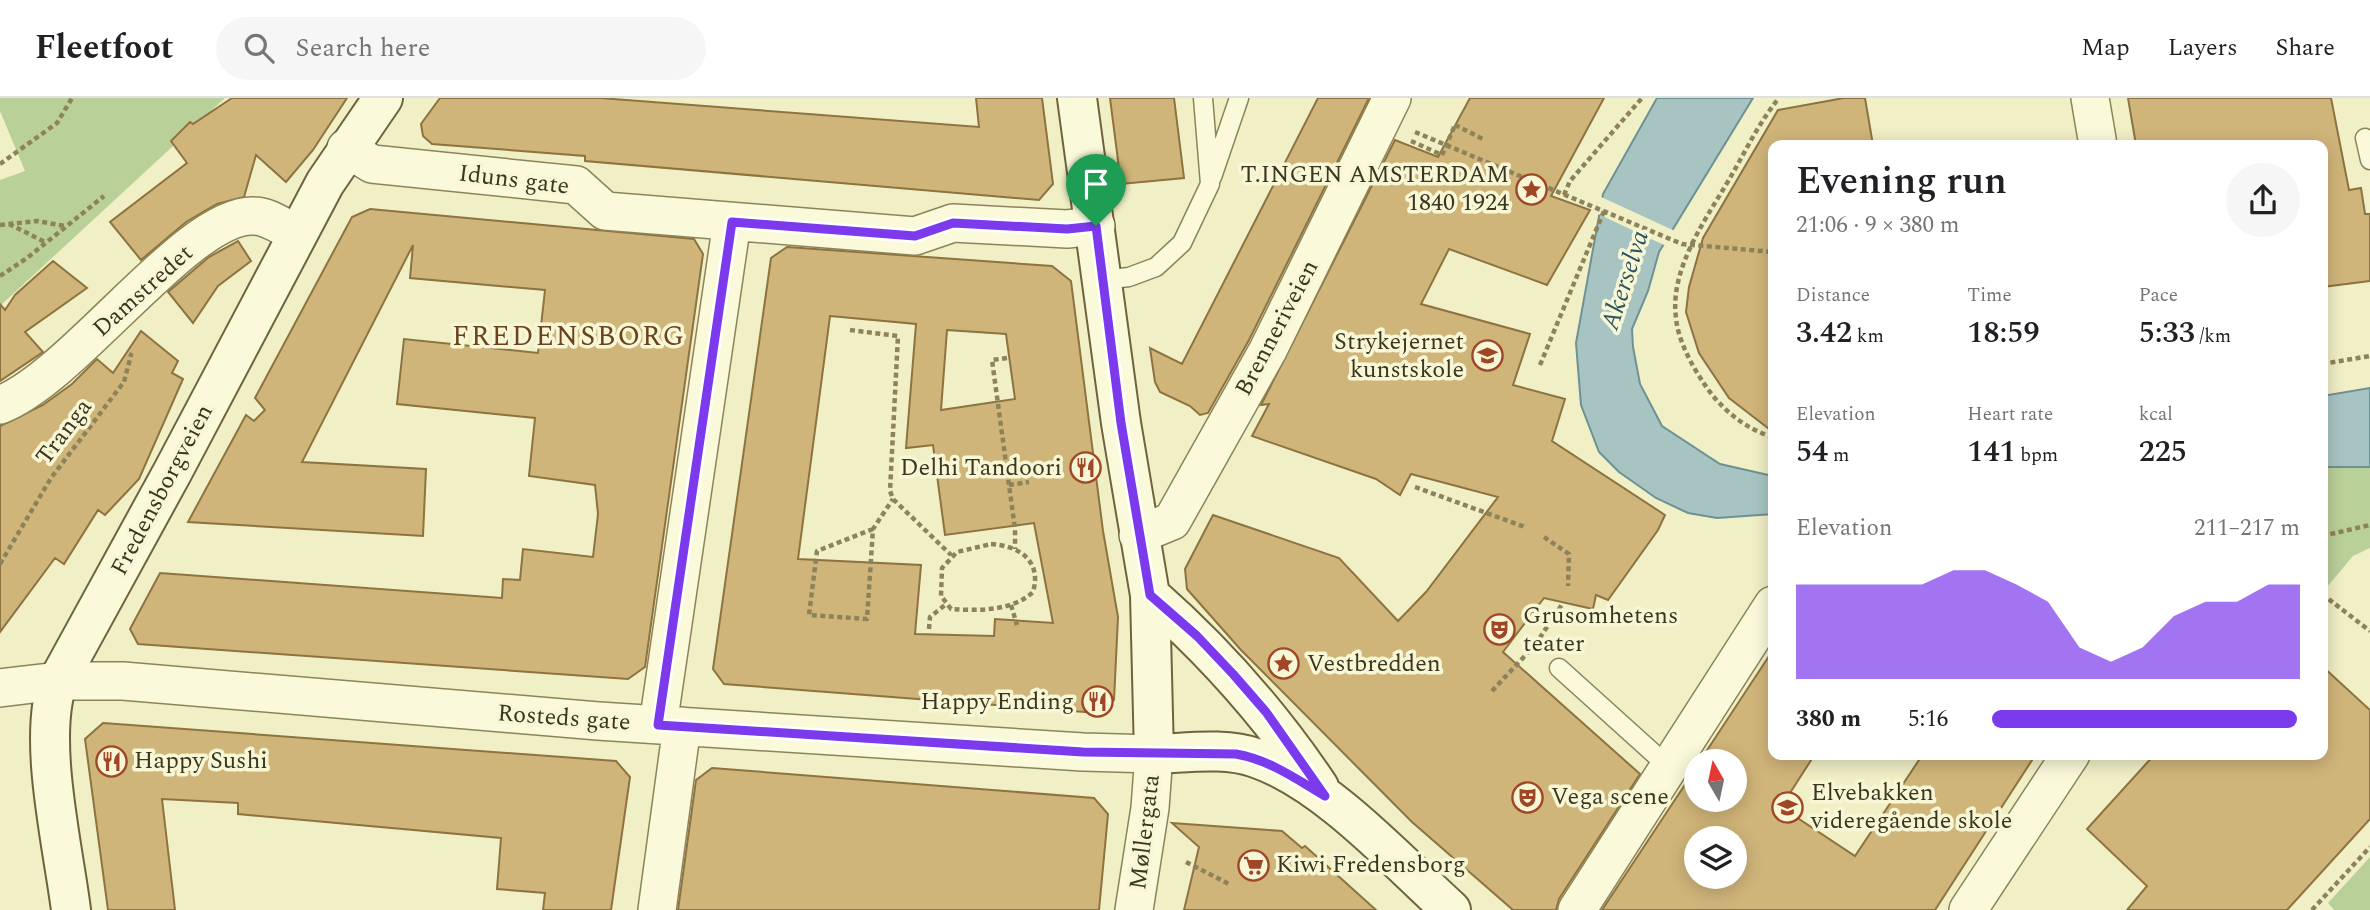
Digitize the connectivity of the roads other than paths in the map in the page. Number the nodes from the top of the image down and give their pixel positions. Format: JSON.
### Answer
{"nodes":[{"id":1,"x":383,"y":98,"type":"edge"},
{"id":2,"x":1077,"y":98,"type":"edge"},
{"id":3,"x":1203,"y":98,"type":"edge"},
{"id":4,"x":1239,"y":98,"type":"edge"},
{"id":5,"x":2090,"y":98,"type":"edge"},
{"id":6,"x":1394,"y":119,"type":"edge"},
{"id":7,"x":2365,"y":138,"type":"dead end"},
{"id":8,"x":2097,"y":140,"type":"edge"},
{"id":9,"x":346,"y":148,"type":"junction"},
{"id":10,"x":2370,"y":160,"type":"edge"},
{"id":11,"x":1210,"y":184,"type":"junction"},
{"id":12,"x":732,"y":222,"type":"junction"},
{"id":13,"x":1096,"y":226,"type":"junction"},
{"id":14,"x":298,"y":234,"type":"junction"},
{"id":15,"x":1103,"y":280,"type":"junction"},
{"id":16,"x":0,"y":405,"type":"edge"},
{"id":17,"x":1138,"y":535,"type":"junction"},
{"id":18,"x":1150,"y":595,"type":"junction"},
{"id":19,"x":1768,"y":613,"type":"edge"},
{"id":20,"x":1559,"y":668,"type":"road end"},
{"id":21,"x":58,"y":681,"type":"junction"},
{"id":22,"x":0,"y":688,"type":"edge"},
{"id":23,"x":670,"y":726,"type":"junction"},
{"id":24,"x":1154,"y":754,"type":"junction"},
{"id":25,"x":2067,"y":760,"type":"edge"},
{"id":26,"x":1672,"y":766,"type":"junction"},
{"id":27,"x":1325,"y":796,"type":"junction"},
{"id":28,"x":71,"y":910,"type":"edge"},
{"id":29,"x":657,"y":910,"type":"edge"},
{"id":30,"x":1134,"y":910,"type":"edge"},
{"id":31,"x":1451,"y":910,"type":"edge"},
{"id":32,"x":1577,"y":910,"type":"edge"},
{"id":33,"x":1968,"y":910,"type":"edge"}],
"edges":[{"from":1,"to":9,"type":"main road","name":"Fredensborgveien"},
{"from":2,"to":13,"type":"main road"},
{"from":3,"to":11,"type":"lane"},
{"from":4,"to":11,"type":"lane"},
{"from":5,"to":8,"type":"street"},
{"from":6,"to":17,"type":"street","name":"Brenneriveien"},
{"from":7,"to":10,"type":"lane"},
{"from":9,"to":12,"type":"street","name":"Iduns gate"},
{"from":9,"to":14,"type":"main road","name":"Fredensborgveien"},
{"from":11,"to":15,"type":"lane"},
{"from":12,"to":13,"type":"street","name":"Iduns gate"},
{"from":12,"to":23,"type":"street"},
{"from":13,"to":15,"type":"main road"},
{"from":14,"to":16,"type":"street","name":"Damstredet"},
{"from":14,"to":21,"type":"main road","name":"Fredensborgveien"},
{"from":15,"to":17,"type":"main road"},
{"from":17,"to":18,"type":"main road"},
{"from":18,"to":24,"type":"main road"},
{"from":18,"to":27,"type":"main road"},
{"from":19,"to":26,"type":"street"},
{"from":20,"to":26,"type":"lane"},
{"from":21,"to":22,"type":"street","name":"Rosteds gate"},
{"from":21,"to":23,"type":"street","name":"Rosteds gate"},
{"from":21,"to":28,"type":"main road","name":"Fredensborgveien"},
{"from":23,"to":24,"type":"street","name":"Rosteds gate"},
{"from":23,"to":29,"type":"street"},
{"from":24,"to":27,"type":"main road"},
{"from":24,"to":30,"type":"street","name":"Møllergata"},
{"from":25,"to":33,"type":"street"},
{"from":26,"to":32,"type":"street"},
{"from":27,"to":31,"type":"main road"}]}
